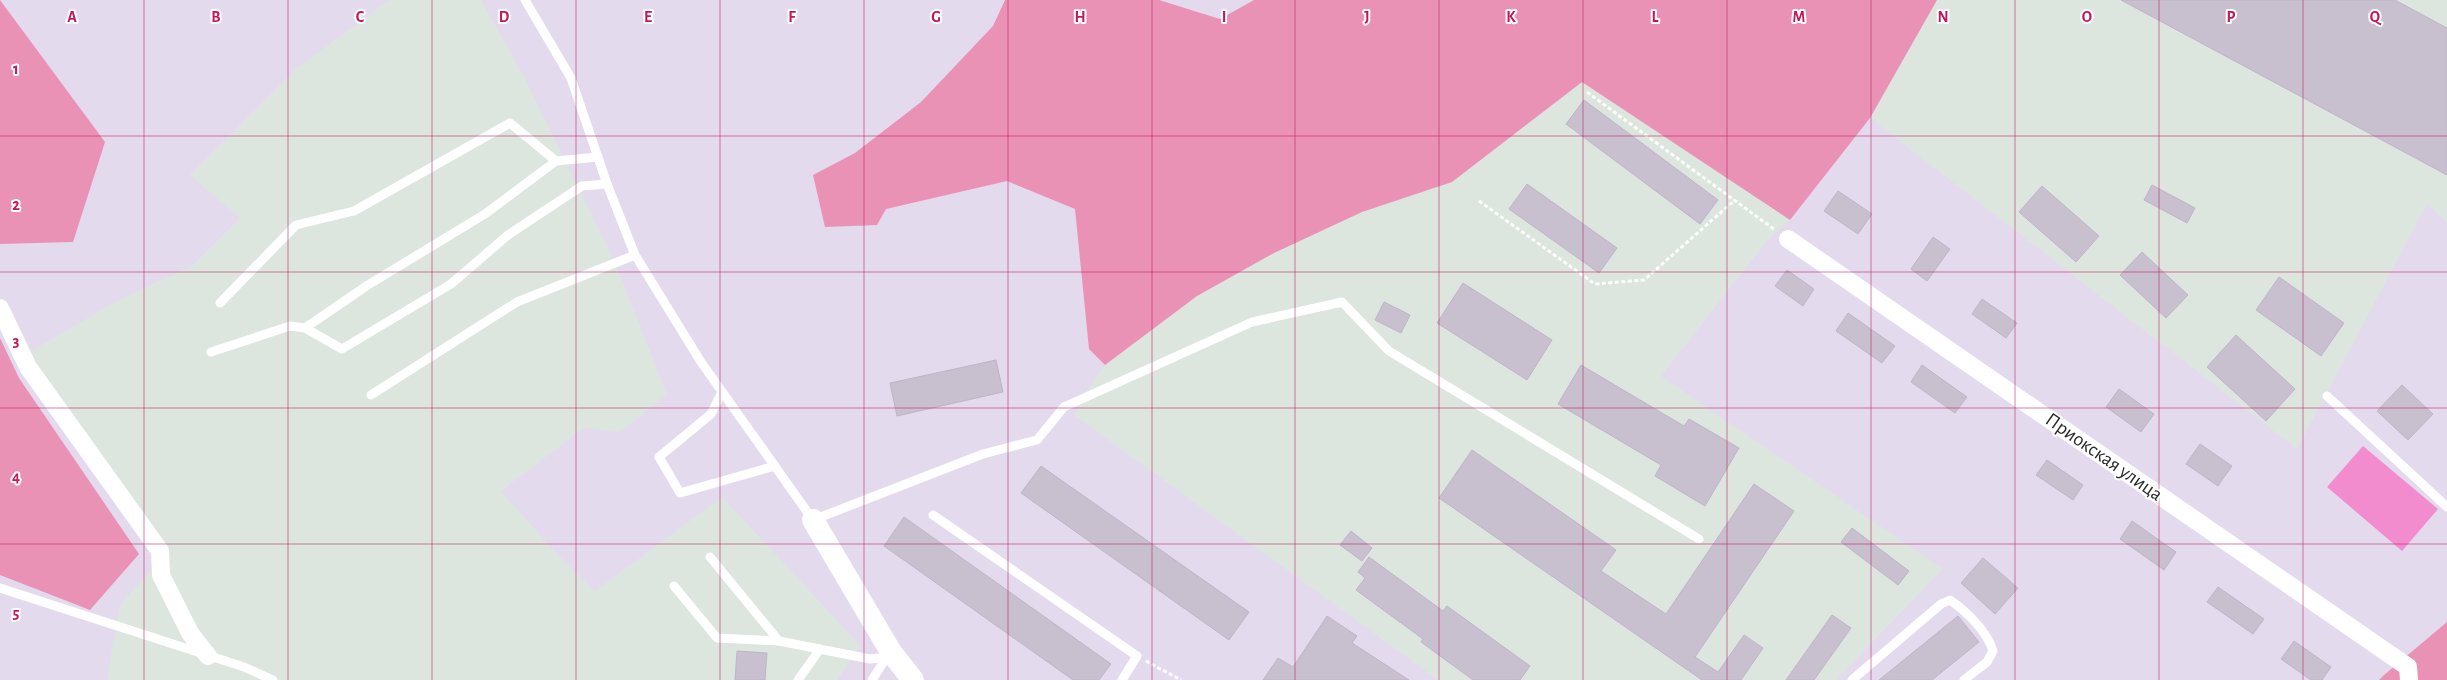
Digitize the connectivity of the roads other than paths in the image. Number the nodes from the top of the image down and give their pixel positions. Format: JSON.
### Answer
{"nodes":[{"id":1,"x":525,"y":0,"type":"edge"},
{"id":2,"x":598,"y":157,"type":"junction"},
{"id":3,"x":556,"y":161,"type":"junction"},
{"id":4,"x":607,"y":184,"type":"junction"},
{"id":5,"x":1788,"y":239,"type":"road end"},
{"id":6,"x":635,"y":255,"type":"junction"},
{"id":7,"x":220,"y":303,"type":"dead end"},
{"id":8,"x":0,"y":308,"type":"edge"},
{"id":9,"x":305,"y":328,"type":"junction"},
{"id":10,"x":210,"y":352,"type":"dead end"},
{"id":11,"x":722,"y":392,"type":"junction"},
{"id":12,"x":371,"y":395,"type":"dead end"},
{"id":13,"x":2327,"y":396,"type":"dead end"},
{"id":14,"x":775,"y":466,"type":"junction"},
{"id":15,"x":2447,"y":507,"type":"edge"},
{"id":16,"x":934,"y":515,"type":"dead end"},
{"id":17,"x":813,"y":520,"type":"junction"},
{"id":18,"x":1699,"y":539,"type":"dead end"},
{"id":19,"x":710,"y":557,"type":"dead end"},
{"id":20,"x":674,"y":586,"type":"dead end"},
{"id":21,"x":0,"y":588,"type":"edge"},
{"id":22,"x":779,"y":641,"type":"junction"},
{"id":23,"x":820,"y":649,"type":"junction"},
{"id":24,"x":891,"y":652,"type":"junction"},
{"id":25,"x":208,"y":656,"type":"junction"},
{"id":26,"x":273,"y":680,"type":"edge"},
{"id":27,"x":798,"y":680,"type":"edge"},
{"id":28,"x":872,"y":680,"type":"edge"},
{"id":29,"x":913,"y":680,"type":"edge"},
{"id":30,"x":1122,"y":680,"type":"edge"},
{"id":31,"x":1852,"y":680,"type":"edge"},
{"id":32,"x":1964,"y":680,"type":"edge"},
{"id":33,"x":2409,"y":680,"type":"edge"}],
"edges":[{"from":1,"to":2,"type":"lane"},
{"from":2,"to":3,"type":"lane"},
{"from":2,"to":4,"type":"lane"},
{"from":3,"to":7,"type":"lane"},
{"from":3,"to":9,"type":"lane"},
{"from":4,"to":6,"type":"lane"},
{"from":4,"to":9,"type":"lane"},
{"from":5,"to":33,"type":"street","name":"Приокская улица"},
{"from":6,"to":11,"type":"lane"},
{"from":6,"to":12,"type":"lane"},
{"from":8,"to":25,"type":"street"},
{"from":9,"to":10,"type":"lane"},
{"from":11,"to":14,"type":"lane"},
{"from":11,"to":14,"type":"lane"},
{"from":13,"to":15,"type":"lane"},
{"from":14,"to":17,"type":"lane"},
{"from":16,"to":30,"type":"lane"},
{"from":17,"to":18,"type":"lane"},
{"from":17,"to":24,"type":"street"},
{"from":19,"to":22,"type":"lane"},
{"from":20,"to":22,"type":"lane"},
{"from":21,"to":25,"type":"lane"},
{"from":22,"to":23,"type":"lane"},
{"from":23,"to":24,"type":"lane"},
{"from":23,"to":27,"type":"lane"},
{"from":24,"to":28,"type":"lane"},
{"from":24,"to":29,"type":"street"},
{"from":25,"to":26,"type":"lane"},
{"from":31,"to":32,"type":"lane"}]}
